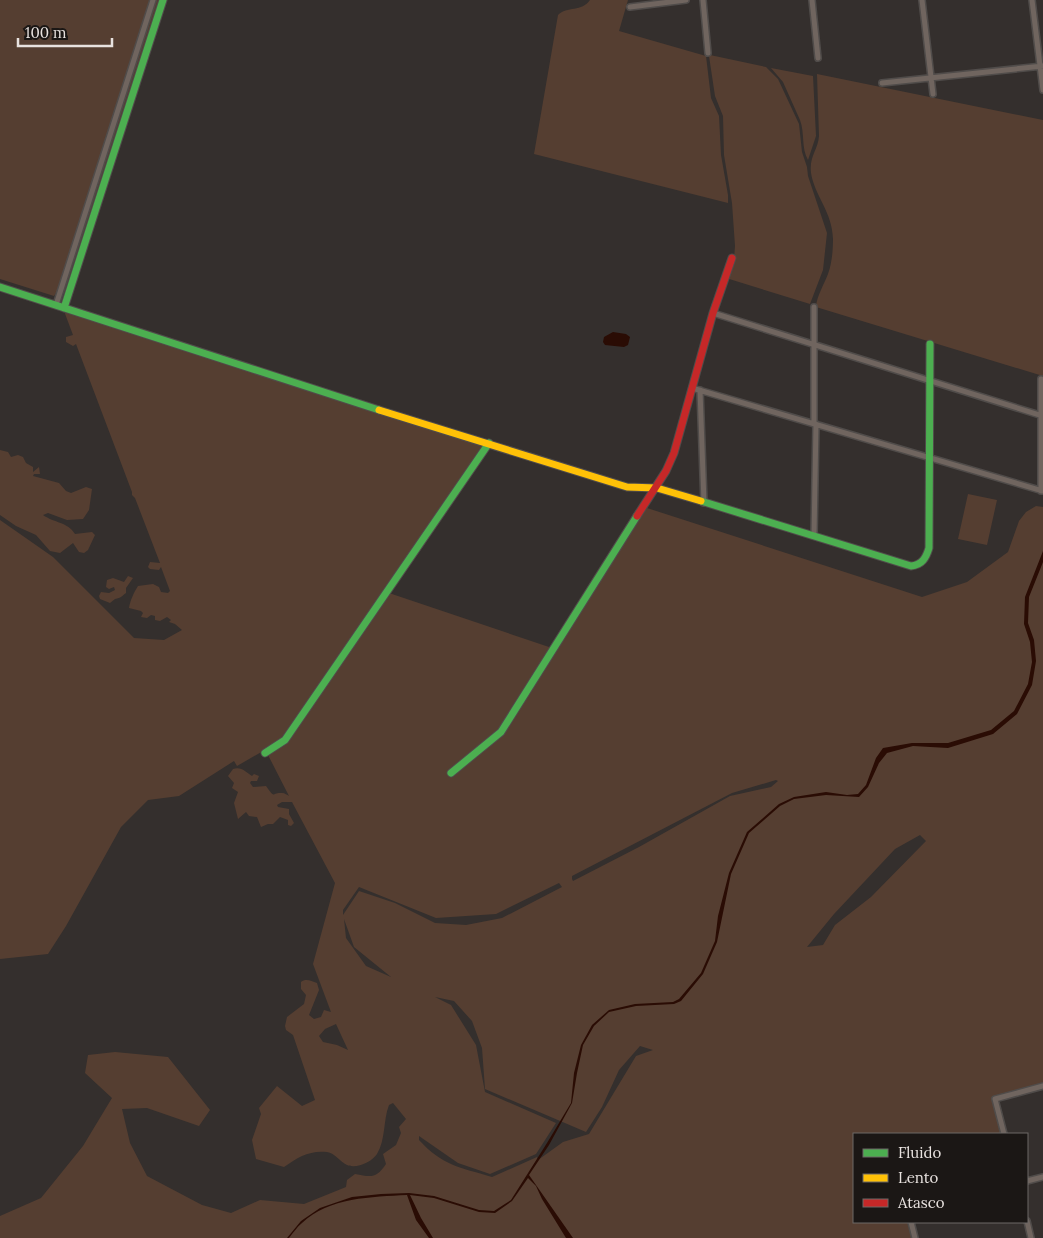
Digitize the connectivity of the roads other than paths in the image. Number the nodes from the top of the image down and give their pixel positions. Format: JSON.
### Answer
{"nodes":[{"id":1,"x":153,"y":0,"type":"edge"},
{"id":2,"x":163,"y":0,"type":"edge"},
{"id":3,"x":686,"y":0,"type":"edge"},
{"id":4,"x":703,"y":0,"type":"edge"},
{"id":5,"x":812,"y":0,"type":"edge"},
{"id":6,"x":922,"y":0,"type":"edge"},
{"id":7,"x":1032,"y":0,"type":"edge"},
{"id":8,"x":630,"y":7,"type":"dead end"},
{"id":9,"x":708,"y":54,"type":"dead end"},
{"id":10,"x":818,"y":58,"type":"dead end"},
{"id":11,"x":1042,"y":66,"type":"edge"},
{"id":12,"x":931,"y":78,"type":"junction"},
{"id":13,"x":882,"y":83,"type":"dead end"},
{"id":14,"x":1043,"y":90,"type":"edge"},
{"id":15,"x":933,"y":94,"type":"dead end"},
{"id":16,"x":732,"y":258,"type":"dead end"},
{"id":17,"x":0,"y":287,"type":"edge"},
{"id":18,"x":56,"y":305,"type":"junction"},
{"id":19,"x":814,"y":307,"type":"dead end"},
{"id":20,"x":64,"y":308,"type":"junction"},
{"id":21,"x":713,"y":313,"type":"junction"},
{"id":22,"x":814,"y":344,"type":"junction"},
{"id":23,"x":930,"y":344,"type":"dead end"},
{"id":24,"x":1042,"y":378,"type":"dead end"},
{"id":25,"x":930,"y":381,"type":"junction"},
{"id":26,"x":696,"y":389,"type":"junction"},
{"id":27,"x":1042,"y":416,"type":"edge"},
{"id":28,"x":815,"y":424,"type":"junction"},
{"id":29,"x":489,"y":443,"type":"junction"},
{"id":30,"x":929,"y":458,"type":"junction"},
{"id":31,"x":657,"y":488,"type":"junction"},
{"id":32,"x":1042,"y":491,"type":"edge"},
{"id":33,"x":704,"y":503,"type":"junction"},
{"id":34,"x":814,"y":536,"type":"junction"},
{"id":35,"x":265,"y":753,"type":"dead end"},
{"id":36,"x":451,"y":773,"type":"dead end"},
{"id":37,"x":1043,"y":1086,"type":"edge"},
{"id":38,"x":1004,"y":1133,"type":"edge"},
{"id":39,"x":1043,"y":1177,"type":"edge"},
{"id":40,"x":1028,"y":1181,"type":"edge"},
{"id":41,"x":911,"y":1223,"type":"edge"},
{"id":42,"x":1027,"y":1223,"type":"edge"},
{"id":43,"x":915,"y":1238,"type":"edge"},
{"id":44,"x":1031,"y":1238,"type":"edge"}],
"edges":[{"from":1,"to":18,"type":"street"},
{"from":2,"to":20,"type":"street"},
{"from":3,"to":8,"type":"street"},
{"from":4,"to":9,"type":"street"},
{"from":5,"to":10,"type":"street"},
{"from":6,"to":12,"type":"street"},
{"from":7,"to":11,"type":"street"},
{"from":11,"to":12,"type":"street"},
{"from":11,"to":14,"type":"street"},
{"from":12,"to":13,"type":"street"},
{"from":12,"to":15,"type":"street"},
{"from":16,"to":21,"type":"street"},
{"from":17,"to":18,"type":"street"},
{"from":18,"to":20,"type":"street"},
{"from":19,"to":22,"type":"street"},
{"from":20,"to":29,"type":"street"},
{"from":21,"to":22,"type":"street"},
{"from":21,"to":26,"type":"street"},
{"from":22,"to":25,"type":"street"},
{"from":22,"to":28,"type":"street"},
{"from":23,"to":25,"type":"street"},
{"from":24,"to":27,"type":"street"},
{"from":25,"to":27,"type":"street"},
{"from":25,"to":30,"type":"street"},
{"from":26,"to":28,"type":"street"},
{"from":26,"to":31,"type":"street"},
{"from":26,"to":33,"type":"street"},
{"from":27,"to":32,"type":"street"},
{"from":28,"to":30,"type":"street"},
{"from":28,"to":34,"type":"street"},
{"from":29,"to":31,"type":"street"},
{"from":29,"to":35,"type":"street"},
{"from":30,"to":32,"type":"street"},
{"from":30,"to":34,"type":"street"},
{"from":31,"to":33,"type":"street"},
{"from":31,"to":36,"type":"street"},
{"from":33,"to":34,"type":"street"},
{"from":37,"to":38,"type":"street"},
{"from":39,"to":40,"type":"street"},
{"from":41,"to":43,"type":"street"},
{"from":42,"to":44,"type":"street"}]}
